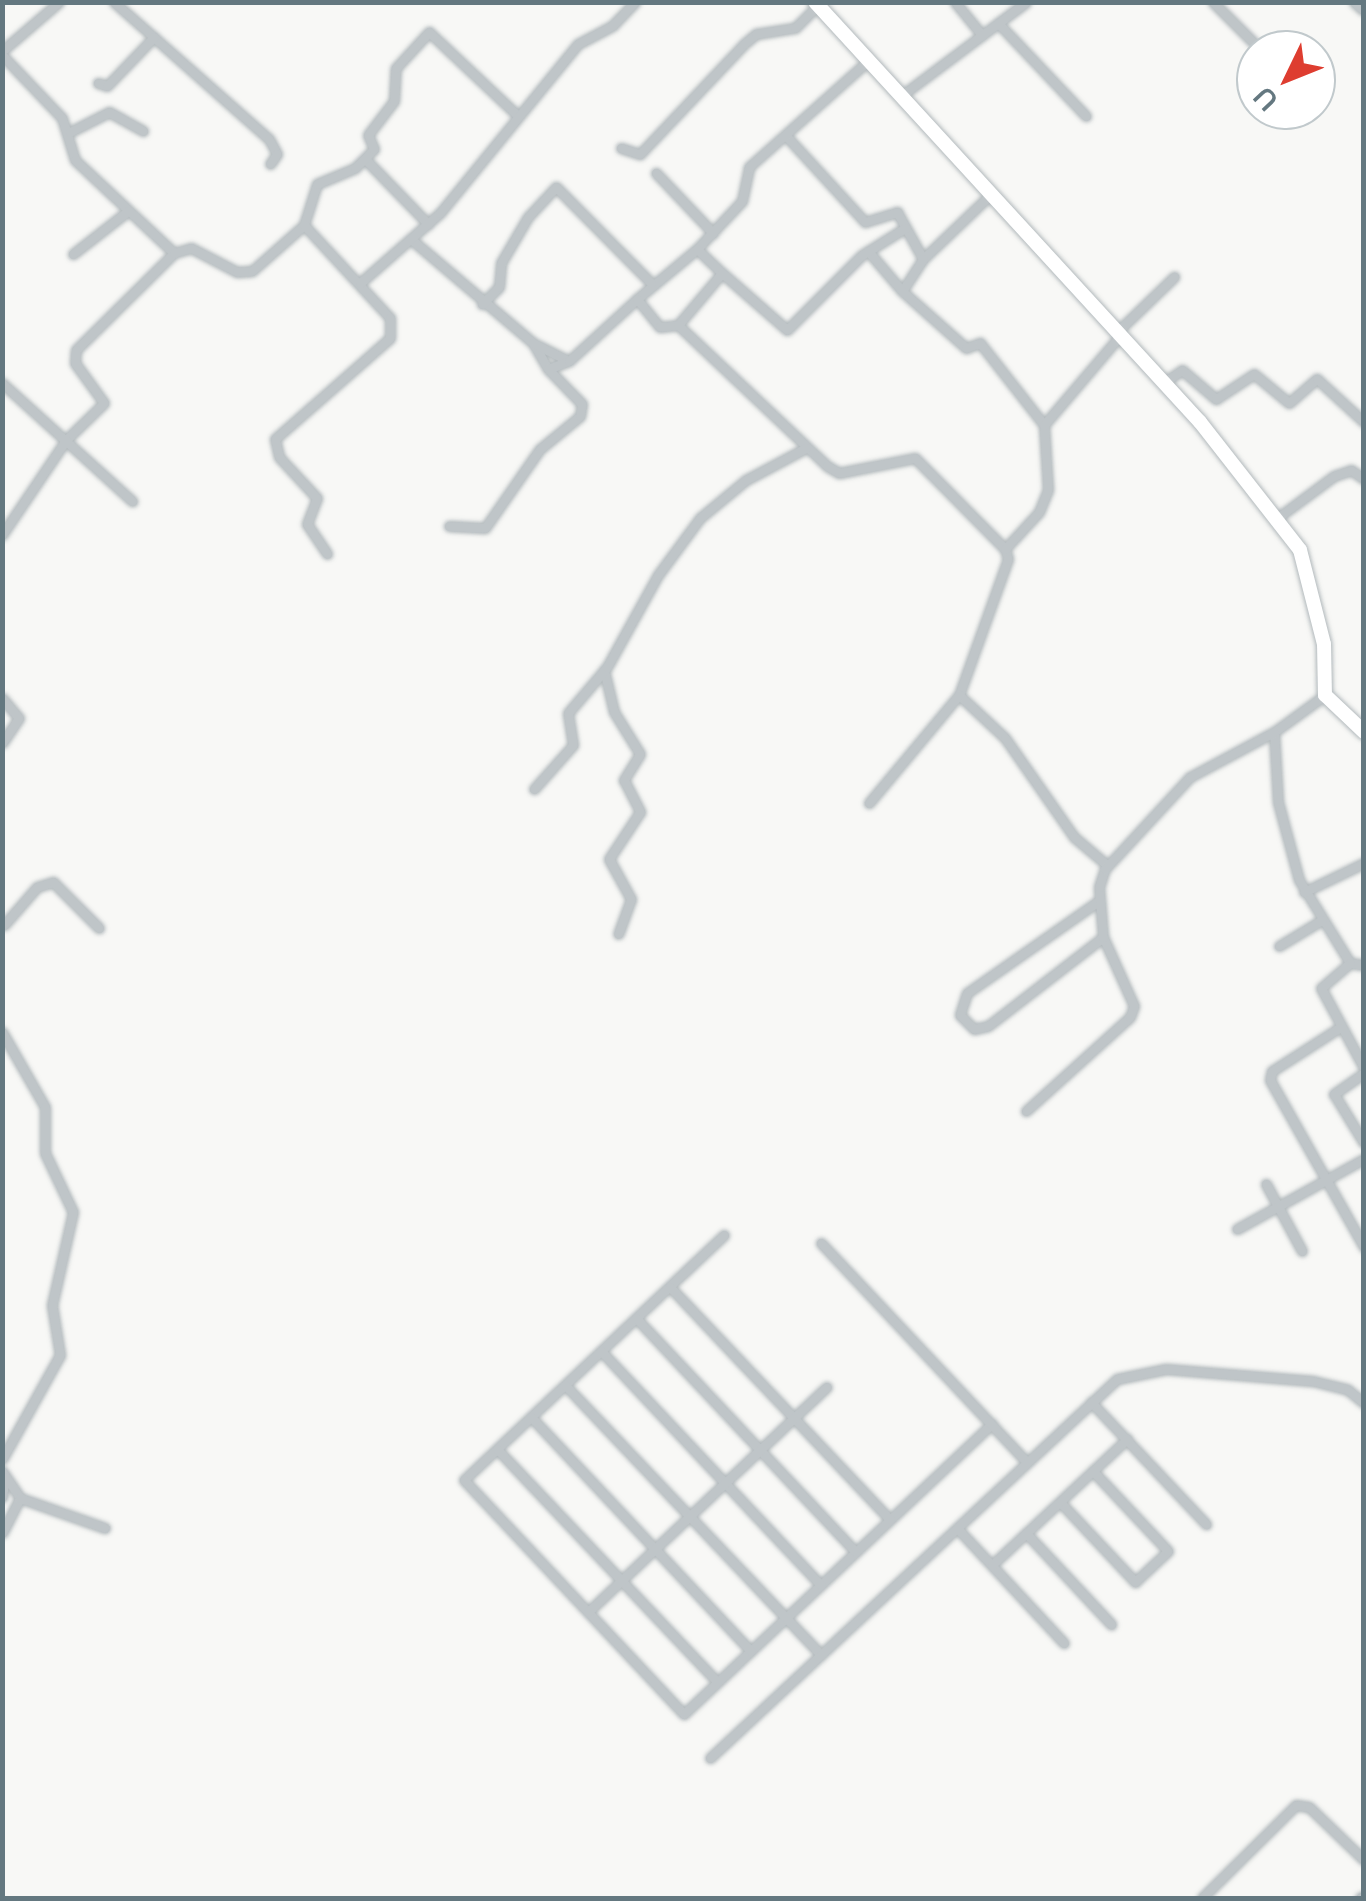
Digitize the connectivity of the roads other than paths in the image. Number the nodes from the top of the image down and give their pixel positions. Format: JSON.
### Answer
{"nodes":[{"id":1,"x":58,"y":2,"type":"edge"},
{"id":2,"x":114,"y":2,"type":"edge"},
{"id":3,"x":636,"y":2,"type":"edge"},
{"id":4,"x":956,"y":2,"type":"edge"},
{"id":5,"x":1026,"y":2,"type":"edge"},
{"id":6,"x":1214,"y":2,"type":"edge"},
{"id":7,"x":1354,"y":2,"type":"edge"},
{"id":8,"x":816,"y":4,"type":"edge"},
{"id":9,"x":1363,"y":10,"type":"edge"},
{"id":10,"x":998,"y":23,"type":"junction"},
{"id":11,"x":1241,"y":30,"type":"edge"},
{"id":12,"x":982,"y":35,"type":"junction"},
{"id":13,"x":154,"y":37,"type":"junction"},
{"id":14,"x":2,"y":53,"type":"edge"},
{"id":15,"x":868,"y":61,"type":"junction"},
{"id":16,"x":98,"y":83,"type":"dead end"},
{"id":17,"x":902,"y":96,"type":"junction"},
{"id":18,"x":517,"y":115,"type":"junction"},
{"id":19,"x":1086,"y":116,"type":"dead end"},
{"id":20,"x":143,"y":131,"type":"dead end"},
{"id":21,"x":70,"y":132,"type":"junction"},
{"id":22,"x":788,"y":138,"type":"junction"},
{"id":23,"x":621,"y":148,"type":"dead end"},
{"id":24,"x":367,"y":160,"type":"junction"},
{"id":25,"x":270,"y":164,"type":"dead end"},
{"id":26,"x":656,"y":173,"type":"dead end"},
{"id":27,"x":990,"y":195,"type":"junction"},
{"id":28,"x":128,"y":210,"type":"junction"},
{"id":29,"x":428,"y":224,"type":"junction"},
{"id":30,"x":304,"y":226,"type":"junction"},
{"id":31,"x":905,"y":228,"type":"junction"},
{"id":32,"x":713,"y":233,"type":"junction"},
{"id":33,"x":412,"y":240,"type":"junction"},
{"id":34,"x":697,"y":250,"type":"junction"},
{"id":35,"x":868,"y":252,"type":"junction"},
{"id":36,"x":174,"y":253,"type":"junction"},
{"id":37,"x":73,"y":254,"type":"dead end"},
{"id":38,"x":922,"y":260,"type":"junction"},
{"id":39,"x":722,"y":273,"type":"junction"},
{"id":40,"x":1174,"y":276,"type":"dead end"},
{"id":41,"x":360,"y":283,"type":"junction"},
{"id":42,"x":651,"y":283,"type":"junction"},
{"id":43,"x":902,"y":291,"type":"junction"},
{"id":44,"x":637,"y":299,"type":"junction"},
{"id":45,"x":482,"y":304,"type":"junction"},
{"id":46,"x":678,"y":325,"type":"junction"},
{"id":47,"x":1118,"y":335,"type":"junction"},
{"id":48,"x":532,"y":343,"type":"junction"},
{"id":49,"x":569,"y":361,"type":"junction"},
{"id":50,"x":548,"y":370,"type":"junction"},
{"id":51,"x":2,"y":383,"type":"edge"},
{"id":52,"x":1163,"y":384,"type":"junction"},
{"id":53,"x":1364,"y":422,"type":"edge"},
{"id":54,"x":1044,"y":425,"type":"junction"},
{"id":55,"x":66,"y":440,"type":"junction"},
{"id":56,"x":806,"y":448,"type":"junction"},
{"id":57,"x":1364,"y":479,"type":"edge"},
{"id":58,"x":132,"y":500,"type":"dead end"},
{"id":59,"x":1276,"y":519,"type":"junction"},
{"id":60,"x":449,"y":526,"type":"dead end"},
{"id":61,"x":2,"y":535,"type":"edge"},
{"id":62,"x":1005,"y":549,"type":"junction"},
{"id":63,"x":327,"y":554,"type":"dead end"},
{"id":64,"x":604,"y":670,"type":"junction"},
{"id":65,"x":959,"y":695,"type":"junction"},
{"id":66,"x":1325,"y":695,"type":"junction"},
{"id":67,"x":2,"y":698,"type":"edge"},
{"id":68,"x":1274,"y":732,"type":"junction"},
{"id":69,"x":1364,"y":732,"type":"edge"},
{"id":70,"x":2,"y":744,"type":"edge"},
{"id":71,"x":534,"y":790,"type":"dead end"},
{"id":72,"x":869,"y":803,"type":"dead end"},
{"id":73,"x":1364,"y":863,"type":"edge"},
{"id":74,"x":1108,"y":866,"type":"junction"},
{"id":75,"x":1304,"y":892,"type":"junction"},
{"id":76,"x":1100,"y":900,"type":"junction"},
{"id":77,"x":2,"y":911,"type":"edge"},
{"id":78,"x":1322,"y":920,"type":"junction"},
{"id":79,"x":3,"y":927,"type":"edge"},
{"id":80,"x":99,"y":928,"type":"dead end"},
{"id":81,"x":618,"y":934,"type":"dead end"},
{"id":82,"x":1103,"y":937,"type":"junction"},
{"id":83,"x":1279,"y":946,"type":"dead end"},
{"id":84,"x":1359,"y":962,"type":"edge"},
{"id":85,"x":1339,"y":1028,"type":"junction"},
{"id":86,"x":2,"y":1032,"type":"edge"},
{"id":87,"x":1364,"y":1070,"type":"edge"},
{"id":88,"x":1026,"y":1111,"type":"dead end"},
{"id":89,"x":1364,"y":1142,"type":"edge"},
{"id":90,"x":1364,"y":1158,"type":"edge"},
{"id":91,"x":1324,"y":1180,"type":"junction"},
{"id":92,"x":1266,"y":1184,"type":"dead end"},
{"id":93,"x":1278,"y":1209,"type":"junction"},
{"id":94,"x":1237,"y":1229,"type":"dead end"},
{"id":95,"x":724,"y":1234,"type":"dead end"},
{"id":96,"x":821,"y":1243,"type":"dead end"},
{"id":97,"x":1364,"y":1247,"type":"edge"},
{"id":98,"x":1302,"y":1251,"type":"dead end"},
{"id":99,"x":670,"y":1286,"type":"junction"},
{"id":100,"x":636,"y":1318,"type":"junction"},
{"id":101,"x":601,"y":1351,"type":"junction"},
{"id":102,"x":565,"y":1384,"type":"junction"},
{"id":103,"x":827,"y":1387,"type":"dead end"},
{"id":104,"x":1092,"y":1402,"type":"junction"},
{"id":105,"x":1364,"y":1403,"type":"edge"},
{"id":106,"x":531,"y":1417,"type":"junction"},
{"id":107,"x":794,"y":1418,"type":"junction"},
{"id":108,"x":992,"y":1424,"type":"junction"},
{"id":109,"x":1127,"y":1439,"type":"junction"},
{"id":110,"x":497,"y":1449,"type":"junction"},
{"id":111,"x":760,"y":1450,"type":"junction"},
{"id":112,"x":2,"y":1459,"type":"edge"},
{"id":113,"x":1027,"y":1462,"type":"junction"},
{"id":114,"x":1093,"y":1471,"type":"junction"},
{"id":115,"x":4,"y":1472,"type":"edge"},
{"id":116,"x":725,"y":1483,"type":"junction"},
{"id":117,"x":2,"y":1497,"type":"edge"},
{"id":118,"x":20,"y":1498,"type":"junction"},
{"id":119,"x":1060,"y":1502,"type":"junction"},
{"id":120,"x":690,"y":1516,"type":"junction"},
{"id":121,"x":890,"y":1520,"type":"junction"},
{"id":122,"x":1206,"y":1524,"type":"dead end"},
{"id":123,"x":105,"y":1528,"type":"dead end"},
{"id":124,"x":957,"y":1528,"type":"junction"},
{"id":125,"x":2,"y":1533,"type":"edge"},
{"id":126,"x":1026,"y":1533,"type":"junction"},
{"id":127,"x":656,"y":1549,"type":"junction"},
{"id":128,"x":856,"y":1552,"type":"junction"},
{"id":129,"x":992,"y":1565,"type":"junction"},
{"id":130,"x":622,"y":1581,"type":"junction"},
{"id":131,"x":821,"y":1584,"type":"junction"},
{"id":132,"x":588,"y":1612,"type":"junction"},
{"id":133,"x":786,"y":1618,"type":"junction"},
{"id":134,"x":1111,"y":1624,"type":"dead end"},
{"id":135,"x":1064,"y":1642,"type":"dead end"},
{"id":136,"x":751,"y":1650,"type":"junction"},
{"id":137,"x":820,"y":1655,"type":"junction"},
{"id":138,"x":717,"y":1682,"type":"junction"},
{"id":139,"x":710,"y":1758,"type":"dead end"},
{"id":140,"x":1364,"y":1860,"type":"edge"},
{"id":141,"x":1202,"y":1898,"type":"edge"}],
"edges":[{"from":1,"to":14,"type":"street"},
{"from":2,"to":13,"type":"street"},
{"from":3,"to":18,"type":"street"},
{"from":4,"to":12,"type":"street"},
{"from":5,"to":10,"type":"street"},
{"from":6,"to":11,"type":"street"},
{"from":7,"to":9,"type":"street"},
{"from":8,"to":15,"type":"street"},
{"from":8,"to":23,"type":"street"},
{"from":10,"to":12,"type":"street"},
{"from":10,"to":19,"type":"street"},
{"from":12,"to":17,"type":"street"},
{"from":13,"to":16,"type":"street"},
{"from":13,"to":25,"type":"street"},
{"from":14,"to":21,"type":"street"},
{"from":15,"to":17,"type":"street"},
{"from":15,"to":22,"type":"street"},
{"from":17,"to":27,"type":"street"},
{"from":18,"to":24,"type":"street"},
{"from":18,"to":29,"type":"street"},
{"from":20,"to":21,"type":"street"},
{"from":21,"to":28,"type":"street"},
{"from":22,"to":31,"type":"street"},
{"from":22,"to":32,"type":"street"},
{"from":24,"to":29,"type":"street"},
{"from":24,"to":30,"type":"street"},
{"from":26,"to":32,"type":"street"},
{"from":27,"to":38,"type":"street"},
{"from":27,"to":47,"type":"street"},
{"from":28,"to":36,"type":"street"},
{"from":28,"to":37,"type":"street"},
{"from":29,"to":33,"type":"street"},
{"from":30,"to":36,"type":"street"},
{"from":30,"to":41,"type":"street"},
{"from":31,"to":35,"type":"street"},
{"from":31,"to":38,"type":"street"},
{"from":32,"to":34,"type":"street"},
{"from":33,"to":41,"type":"street"},
{"from":33,"to":45,"type":"street"},
{"from":34,"to":39,"type":"street"},
{"from":34,"to":42,"type":"street"},
{"from":35,"to":39,"type":"street"},
{"from":35,"to":43,"type":"street"},
{"from":36,"to":55,"type":"street"},
{"from":38,"to":43,"type":"street"},
{"from":39,"to":46,"type":"street"},
{"from":40,"to":47,"type":"street"},
{"from":41,"to":63,"type":"street"},
{"from":42,"to":44,"type":"street"},
{"from":42,"to":45,"type":"street"},
{"from":43,"to":54,"type":"street"},
{"from":44,"to":46,"type":"street"},
{"from":44,"to":49,"type":"street"},
{"from":45,"to":48,"type":"street"},
{"from":46,"to":56,"type":"street"},
{"from":47,"to":52,"type":"street"},
{"from":47,"to":54,"type":"street"},
{"from":48,"to":49,"type":"street"},
{"from":48,"to":50,"type":"street"},
{"from":49,"to":50,"type":"street"},
{"from":50,"to":60,"type":"street"},
{"from":51,"to":55,"type":"street"},
{"from":52,"to":53,"type":"street"},
{"from":52,"to":59,"type":"street"},
{"from":54,"to":62,"type":"street"},
{"from":55,"to":58,"type":"street"},
{"from":55,"to":61,"type":"street"},
{"from":56,"to":62,"type":"street"},
{"from":56,"to":64,"type":"street"},
{"from":57,"to":59,"type":"street"},
{"from":59,"to":66,"type":"street"},
{"from":62,"to":65,"type":"street"},
{"from":64,"to":71,"type":"street"},
{"from":64,"to":81,"type":"street"},
{"from":65,"to":72,"type":"street"},
{"from":65,"to":74,"type":"street"},
{"from":66,"to":68,"type":"street"},
{"from":66,"to":69,"type":"street"},
{"from":67,"to":70,"type":"street"},
{"from":68,"to":74,"type":"street"},
{"from":68,"to":75,"type":"street"},
{"from":73,"to":75,"type":"street"},
{"from":74,"to":76,"type":"street"},
{"from":75,"to":78,"type":"street"},
{"from":76,"to":82,"type":"street"},
{"from":76,"to":82,"type":"street"},
{"from":77,"to":79,"type":"street"},
{"from":78,"to":83,"type":"street"},
{"from":78,"to":84,"type":"street"},
{"from":79,"to":80,"type":"street"},
{"from":82,"to":88,"type":"street"},
{"from":84,"to":85,"type":"street"},
{"from":85,"to":87,"type":"street"},
{"from":85,"to":91,"type":"street"},
{"from":86,"to":112,"type":"street"},
{"from":87,"to":89,"type":"street"},
{"from":90,"to":91,"type":"street"},
{"from":91,"to":93,"type":"street"},
{"from":91,"to":97,"type":"street"},
{"from":92,"to":93,"type":"street"},
{"from":93,"to":94,"type":"street"},
{"from":93,"to":98,"type":"street"},
{"from":95,"to":99,"type":"street"},
{"from":96,"to":108,"type":"street"},
{"from":99,"to":100,"type":"street"},
{"from":99,"to":107,"type":"street"},
{"from":100,"to":101,"type":"street"},
{"from":100,"to":111,"type":"street"},
{"from":101,"to":102,"type":"street"},
{"from":101,"to":116,"type":"street"},
{"from":102,"to":106,"type":"street"},
{"from":102,"to":120,"type":"street"},
{"from":103,"to":107,"type":"street"},
{"from":104,"to":105,"type":"street"},
{"from":104,"to":109,"type":"street"},
{"from":104,"to":113,"type":"street"},
{"from":106,"to":110,"type":"street"},
{"from":106,"to":127,"type":"street"},
{"from":107,"to":111,"type":"street"},
{"from":107,"to":121,"type":"street"},
{"from":108,"to":113,"type":"street"},
{"from":108,"to":121,"type":"street"},
{"from":109,"to":114,"type":"street"},
{"from":109,"to":122,"type":"street"},
{"from":110,"to":130,"type":"street"},
{"from":110,"to":132,"type":"street"},
{"from":111,"to":116,"type":"street"},
{"from":111,"to":128,"type":"street"},
{"from":113,"to":124,"type":"street"},
{"from":114,"to":119,"type":"street"},
{"from":114,"to":119,"type":"street"},
{"from":115,"to":117,"type":"street"},
{"from":115,"to":118,"type":"street"},
{"from":116,"to":120,"type":"street"},
{"from":116,"to":131,"type":"street"},
{"from":118,"to":123,"type":"street"},
{"from":118,"to":125,"type":"street"},
{"from":119,"to":126,"type":"street"},
{"from":120,"to":127,"type":"street"},
{"from":120,"to":133,"type":"street"},
{"from":121,"to":128,"type":"street"},
{"from":124,"to":129,"type":"street"},
{"from":124,"to":137,"type":"street"},
{"from":126,"to":129,"type":"street"},
{"from":126,"to":134,"type":"street"},
{"from":127,"to":130,"type":"street"},
{"from":127,"to":136,"type":"street"},
{"from":128,"to":131,"type":"street"},
{"from":129,"to":135,"type":"street"},
{"from":130,"to":132,"type":"street"},
{"from":130,"to":138,"type":"street"},
{"from":131,"to":133,"type":"street"},
{"from":132,"to":138,"type":"street"},
{"from":133,"to":136,"type":"street"},
{"from":133,"to":137,"type":"street"},
{"from":136,"to":138,"type":"street"},
{"from":137,"to":139,"type":"street"},
{"from":140,"to":141,"type":"street"}]}
